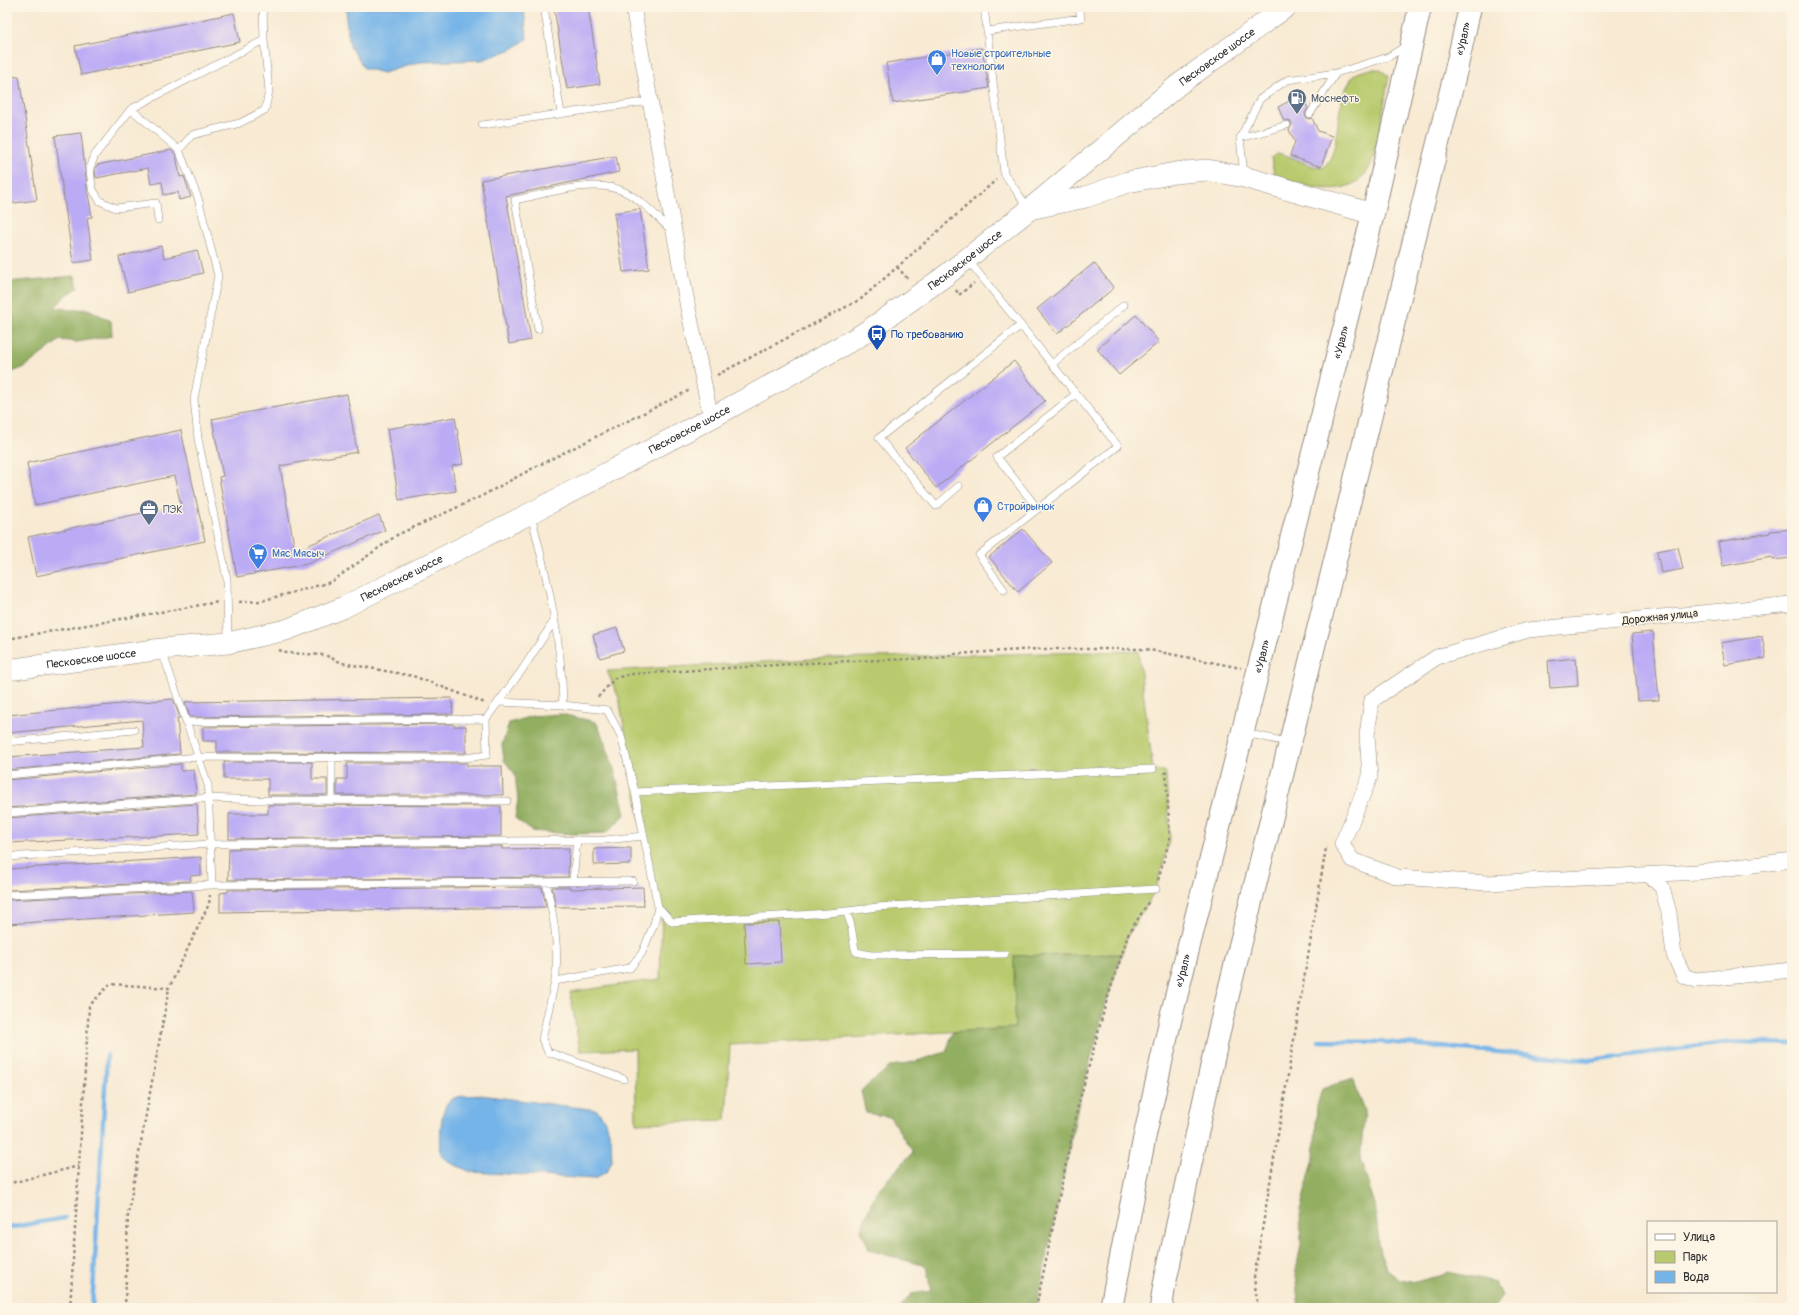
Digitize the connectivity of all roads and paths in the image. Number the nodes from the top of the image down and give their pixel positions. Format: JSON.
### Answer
{"nodes":[{"id":1,"x":263,"y":7,"type":"edge"},
{"id":2,"x":544,"y":7,"type":"edge"},
{"id":3,"x":633,"y":7,"type":"edge"},
{"id":4,"x":984,"y":7,"type":"edge"},
{"id":5,"x":1079,"y":7,"type":"edge"},
{"id":6,"x":1286,"y":7,"type":"edge"},
{"id":7,"x":1420,"y":7,"type":"edge"},
{"id":8,"x":1470,"y":7,"type":"edge"},
{"id":9,"x":988,"y":31,"type":"junction"},
{"id":10,"x":264,"y":40,"type":"junction"},
{"id":11,"x":1413,"y":42,"type":"junction"},
{"id":12,"x":1336,"y":73,"type":"junction"},
{"id":13,"x":651,"y":101,"type":"junction"},
{"id":14,"x":130,"y":109,"type":"junction"},
{"id":15,"x":561,"y":114,"type":"junction"},
{"id":16,"x":1310,"y":114,"type":"dead end"},
{"id":17,"x":482,"y":125,"type":"dead end"},
{"id":18,"x":1287,"y":125,"type":"dead end"},
{"id":19,"x":1240,"y":138,"type":"junction"},
{"id":20,"x":179,"y":150,"type":"junction"},
{"id":21,"x":1004,"y":174,"type":"junction"},
{"id":22,"x":1071,"y":175,"type":"junction"},
{"id":23,"x":1244,"y":177,"type":"junction"},
{"id":24,"x":1086,"y":197,"type":"junction"},
{"id":25,"x":1030,"y":209,"type":"junction"},
{"id":26,"x":1373,"y":214,"type":"junction"},
{"id":27,"x":158,"y":220,"type":"dead end"},
{"id":28,"x":675,"y":234,"type":"junction"},
{"id":29,"x":966,"y":258,"type":"junction"},
{"id":30,"x":1124,"y":305,"type":"dead end"},
{"id":31,"x":1021,"y":325,"type":"junction"},
{"id":32,"x":538,"y":329,"type":"dead end"},
{"id":33,"x":1052,"y":364,"type":"junction"},
{"id":34,"x":704,"y":382,"type":"junction"},
{"id":35,"x":1076,"y":394,"type":"junction"},
{"id":36,"x":711,"y":418,"type":"junction"},
{"id":37,"x":958,"y":486,"type":"dead end"},
{"id":38,"x":1038,"y":509,"type":"junction"},
{"id":39,"x":531,"y":513,"type":"junction"},
{"id":40,"x":1004,"y":590,"type":"dead end"},
{"id":41,"x":228,"y":602,"type":"junction"},
{"id":42,"x":1792,"y":604,"type":"edge"},
{"id":43,"x":554,"y":621,"type":"junction"},
{"id":44,"x":7,"y":639,"type":"edge"},
{"id":45,"x":238,"y":642,"type":"junction"},
{"id":46,"x":162,"y":649,"type":"junction"},
{"id":47,"x":1243,"y":668,"type":"dead end"},
{"id":48,"x":7,"y":670,"type":"edge"},
{"id":49,"x":498,"y":702,"type":"junction"},
{"id":50,"x":563,"y":705,"type":"junction"},
{"id":51,"x":588,"y":708,"type":"junction"},
{"id":52,"x":486,"y":719,"type":"junction"},
{"id":53,"x":186,"y":722,"type":"junction"},
{"id":54,"x":134,"y":730,"type":"dead end"},
{"id":55,"x":1242,"y":732,"type":"junction"},
{"id":56,"x":7,"y":742,"type":"edge"},
{"id":57,"x":1290,"y":742,"type":"junction"},
{"id":58,"x":198,"y":757,"type":"junction"},
{"id":59,"x":332,"y":757,"type":"junction"},
{"id":60,"x":1153,"y":769,"type":"joint"},
{"id":61,"x":7,"y":775,"type":"edge"},
{"id":62,"x":635,"y":792,"type":"junction"},
{"id":63,"x":209,"y":798,"type":"junction"},
{"id":64,"x":332,"y":800,"type":"junction"},
{"id":65,"x":507,"y":801,"type":"dead end"},
{"id":66,"x":7,"y":813,"type":"edge"},
{"id":67,"x":643,"y":836,"type":"junction"},
{"id":68,"x":577,"y":840,"type":"junction"},
{"id":69,"x":210,"y":844,"type":"junction"},
{"id":70,"x":1342,"y":844,"type":"junction"},
{"id":71,"x":7,"y":857,"type":"edge"},
{"id":72,"x":1792,"y":860,"type":"edge"},
{"id":73,"x":1649,"y":874,"type":"junction"},
{"id":74,"x":573,"y":881,"type":"junction"},
{"id":75,"x":633,"y":881,"type":"dead end"},
{"id":76,"x":546,"y":882,"type":"junction"},
{"id":77,"x":212,"y":885,"type":"junction"},
{"id":78,"x":1156,"y":889,"type":"junction"},
{"id":79,"x":7,"y":895,"type":"edge"},
{"id":80,"x":658,"y":908,"type":"junction"},
{"id":81,"x":846,"y":912,"type":"junction"},
{"id":82,"x":1005,"y":954,"type":"dead end"},
{"id":83,"x":1792,"y":970,"type":"edge"},
{"id":84,"x":555,"y":981,"type":"junction"},
{"id":85,"x":169,"y":988,"type":"junction"},
{"id":86,"x":624,"y":1079,"type":"dead end"},
{"id":87,"x":79,"y":1166,"type":"junction"},
{"id":88,"x":7,"y":1184,"type":"edge"},
{"id":89,"x":70,"y":1308,"type":"edge"},
{"id":90,"x":125,"y":1308,"type":"edge"},
{"id":91,"x":1036,"y":1308,"type":"edge"},
{"id":92,"x":1111,"y":1308,"type":"edge"},
{"id":93,"x":1162,"y":1308,"type":"edge"},
{"id":94,"x":1258,"y":1308,"type":"edge"}],
"edges":[{"from":1,"to":10,"type":"lane"},
{"from":2,"to":15,"type":"lane"},
{"from":3,"to":13,"type":"street"},
{"from":4,"to":9,"type":"lane"},
{"from":5,"to":9,"type":"lane"},
{"from":6,"to":22,"type":"street","name":"Песковское шоссе"},
{"from":7,"to":11,"type":"highway","name":"«Урал»"},
{"from":8,"to":57,"type":"highway","name":"«Урал»"},
{"from":9,"to":21,"type":"lane"},
{"from":10,"to":14,"type":"lane"},
{"from":10,"to":20,"type":"lane"},
{"from":11,"to":12,"type":"lane"},
{"from":11,"to":26,"type":"highway","name":"«Урал»"},
{"from":12,"to":16,"type":"lane"},
{"from":12,"to":19,"type":"lane"},
{"from":13,"to":15,"type":"lane"},
{"from":13,"to":28,"type":"street"},
{"from":14,"to":20,"type":"lane"},
{"from":14,"to":27,"type":"lane"},
{"from":15,"to":17,"type":"lane"},
{"from":18,"to":19,"type":"lane"},
{"from":19,"to":23,"type":"lane"},
{"from":20,"to":41,"type":"lane"},
{"from":21,"to":25,"type":"lane"},
{"from":21,"to":34,"type":"path"},
{"from":22,"to":24,"type":"street"},
{"from":22,"to":25,"type":"street","name":"Песковское шоссе"},
{"from":23,"to":24,"type":"street"},
{"from":23,"to":26,"type":"street"},
{"from":24,"to":25,"type":"street"},
{"from":25,"to":29,"type":"street","name":"Песковское шоссе"},
{"from":26,"to":55,"type":"highway","name":"«Урал»"},
{"from":28,"to":32,"type":"lane"},
{"from":28,"to":34,"type":"street"},
{"from":29,"to":31,"type":"lane"},
{"from":29,"to":36,"type":"street","name":"Песковское шоссе"},
{"from":30,"to":33,"type":"lane"},
{"from":31,"to":33,"type":"lane"},
{"from":31,"to":37,"type":"lane"},
{"from":33,"to":35,"type":"lane"},
{"from":34,"to":36,"type":"street"},
{"from":34,"to":41,"type":"path"},
{"from":35,"to":38,"type":"lane"},
{"from":35,"to":38,"type":"lane"},
{"from":36,"to":39,"type":"street","name":"Песковское шоссе"},
{"from":38,"to":40,"type":"lane"},
{"from":39,"to":43,"type":"lane"},
{"from":39,"to":45,"type":"street","name":"Песковское шоссе"},
{"from":41,"to":44,"type":"path"},
{"from":41,"to":45,"type":"lane"},
{"from":42,"to":70,"type":"street","name":"Дорожная улица"},
{"from":43,"to":49,"type":"lane"},
{"from":43,"to":50,"type":"lane"},
{"from":45,"to":46,"type":"street","name":"Песковское шоссе"},
{"from":45,"to":49,"type":"path"},
{"from":46,"to":48,"type":"street","name":"Песковское шоссе"},
{"from":46,"to":53,"type":"lane"},
{"from":47,"to":51,"type":"path"},
{"from":49,"to":50,"type":"lane"},
{"from":49,"to":52,"type":"lane"},
{"from":50,"to":51,"type":"lane"},
{"from":51,"to":62,"type":"lane"},
{"from":52,"to":53,"type":"lane"},
{"from":52,"to":59,"type":"lane"},
{"from":53,"to":58,"type":"lane"},
{"from":54,"to":56,"type":"lane"},
{"from":55,"to":57,"type":"lane"},
{"from":55,"to":92,"type":"highway","name":"«Урал»"},
{"from":57,"to":93,"type":"highway","name":"«Урал»"},
{"from":58,"to":59,"type":"lane"},
{"from":58,"to":61,"type":"lane"},
{"from":58,"to":63,"type":"lane"},
{"from":59,"to":64,"type":"lane"},
{"from":60,"to":62,"type":"lane"},
{"from":60,"to":78,"type":"path"},
{"from":62,"to":67,"type":"lane"},
{"from":63,"to":64,"type":"lane"},
{"from":63,"to":66,"type":"lane"},
{"from":63,"to":69,"type":"lane"},
{"from":64,"to":65,"type":"lane"},
{"from":67,"to":68,"type":"lane"},
{"from":67,"to":80,"type":"lane"},
{"from":68,"to":69,"type":"lane"},
{"from":68,"to":74,"type":"lane"},
{"from":69,"to":71,"type":"lane"},
{"from":69,"to":77,"type":"lane"},
{"from":70,"to":73,"type":"street"},
{"from":70,"to":94,"type":"path"},
{"from":72,"to":73,"type":"street"},
{"from":73,"to":83,"type":"street"},
{"from":74,"to":75,"type":"lane"},
{"from":74,"to":76,"type":"lane"},
{"from":76,"to":77,"type":"lane"},
{"from":76,"to":84,"type":"lane"},
{"from":77,"to":79,"type":"lane"},
{"from":77,"to":85,"type":"path"},
{"from":78,"to":81,"type":"lane"},
{"from":78,"to":91,"type":"path"},
{"from":80,"to":81,"type":"lane"},
{"from":80,"to":84,"type":"lane"},
{"from":81,"to":82,"type":"lane"},
{"from":84,"to":86,"type":"lane"},
{"from":85,"to":87,"type":"path"},
{"from":85,"to":90,"type":"path"},
{"from":87,"to":88,"type":"path"},
{"from":87,"to":89,"type":"path"}]}
